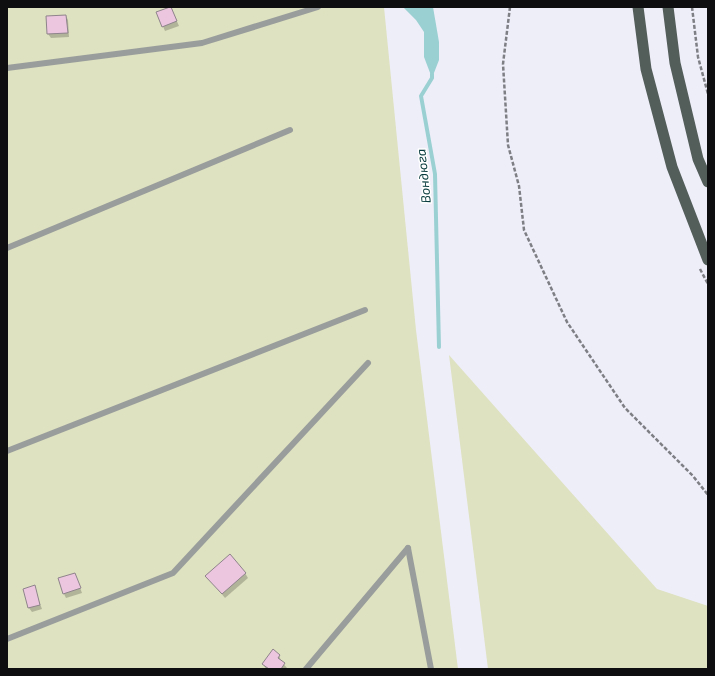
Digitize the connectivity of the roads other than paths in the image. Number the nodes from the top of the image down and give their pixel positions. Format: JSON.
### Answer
{"nodes":[{"id":1,"x":318,"y":7,"type":"edge"},
{"id":2,"x":638,"y":7,"type":"edge"},
{"id":3,"x":668,"y":7,"type":"edge"},
{"id":4,"x":7,"y":68,"type":"edge"},
{"id":5,"x":290,"y":130,"type":"dead end"},
{"id":6,"x":708,"y":182,"type":"edge"},
{"id":7,"x":7,"y":248,"type":"edge"},
{"id":8,"x":708,"y":260,"type":"edge"},
{"id":9,"x":365,"y":310,"type":"dead end"},
{"id":10,"x":368,"y":363,"type":"dead end"},
{"id":11,"x":7,"y":451,"type":"edge"},
{"id":12,"x":7,"y":639,"type":"edge"},
{"id":13,"x":306,"y":669,"type":"edge"},
{"id":14,"x":431,"y":669,"type":"edge"}],
"edges":[{"from":1,"to":4,"type":"lane"},
{"from":2,"to":8,"type":"main road"},
{"from":3,"to":6,"type":"main road"},
{"from":5,"to":7,"type":"lane"},
{"from":9,"to":11,"type":"lane"},
{"from":10,"to":12,"type":"lane"},
{"from":13,"to":14,"type":"lane"}]}
